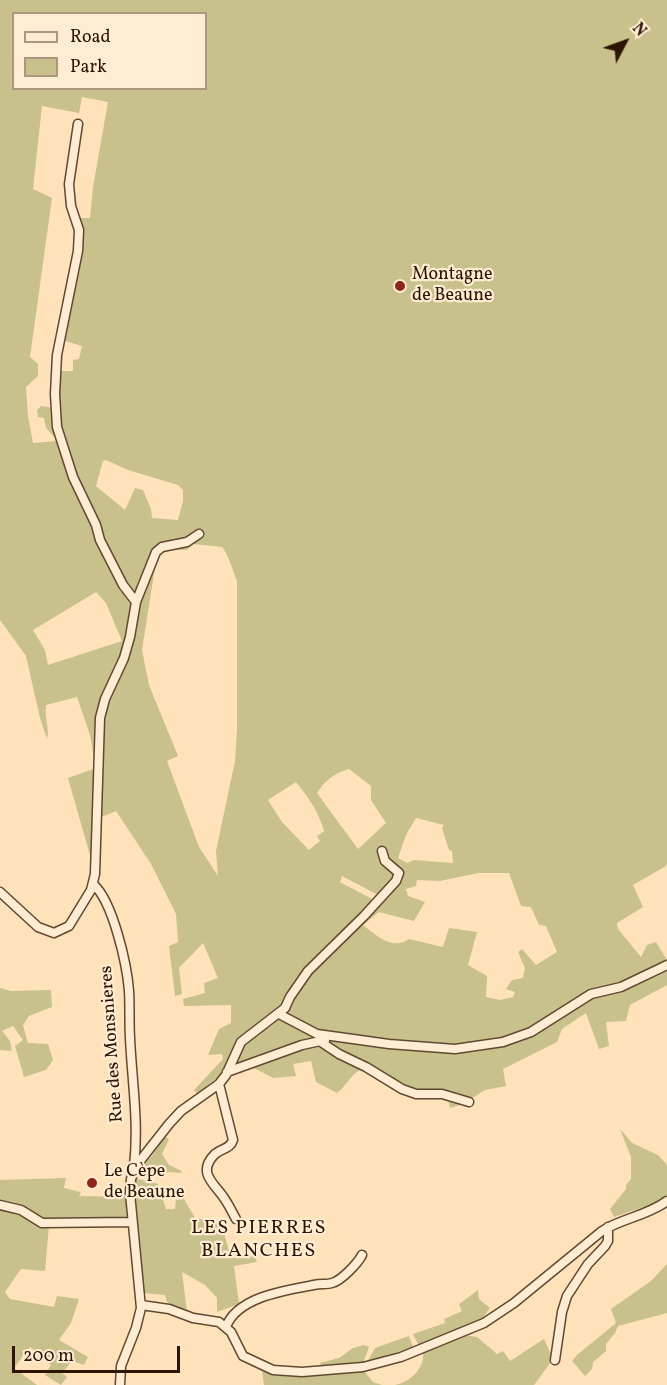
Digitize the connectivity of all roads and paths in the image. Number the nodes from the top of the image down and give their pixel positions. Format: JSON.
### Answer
{"nodes":[{"id":1,"x":78,"y":124,"type":"dead end"},
{"id":2,"x":199,"y":534,"type":"dead end"},
{"id":3,"x":136,"y":602,"type":"junction"},
{"id":4,"x":382,"y":851,"type":"dead end"},
{"id":5,"x":93,"y":884,"type":"junction"},
{"id":6,"x":0,"y":892,"type":"edge"},
{"id":7,"x":667,"y":965,"type":"edge"},
{"id":8,"x":279,"y":1014,"type":"junction"},
{"id":9,"x":337,"y":1036,"type":"junction"},
{"id":10,"x":321,"y":1042,"type":"junction"},
{"id":11,"x":227,"y":1072,"type":"junction"},
{"id":12,"x":219,"y":1084,"type":"junction"},
{"id":13,"x":469,"y":1102,"type":"dead end"},
{"id":14,"x":134,"y":1172,"type":"junction"},
{"id":15,"x":667,"y":1201,"type":"edge"},
{"id":16,"x":0,"y":1205,"type":"edge"},
{"id":17,"x":236,"y":1219,"type":"dead end"},
{"id":18,"x":132,"y":1222,"type":"junction"},
{"id":19,"x":608,"y":1227,"type":"junction"},
{"id":20,"x":362,"y":1255,"type":"dead end"},
{"id":21,"x":141,"y":1305,"type":"junction"},
{"id":22,"x":226,"y":1327,"type":"junction"},
{"id":23,"x":555,"y":1360,"type":"dead end"},
{"id":24,"x":120,"y":1385,"type":"edge"}],
"edges":[{"from":1,"to":3,"type":"street"},
{"from":2,"to":3,"type":"street"},
{"from":3,"to":5,"type":"street"},
{"from":4,"to":8,"type":"street"},
{"from":5,"to":6,"type":"street"},
{"from":5,"to":14,"type":"street","name":"Rue des Monsnieres"},
{"from":7,"to":9,"type":"street"},
{"from":8,"to":9,"type":"street"},
{"from":8,"to":11,"type":"street"},
{"from":9,"to":10,"type":"street"},
{"from":10,"to":11,"type":"street"},
{"from":10,"to":13,"type":"street"},
{"from":11,"to":12,"type":"street"},
{"from":12,"to":14,"type":"street"},
{"from":12,"to":17,"type":"street"},
{"from":14,"to":18,"type":"street","name":"Rue des Monsnieres"},
{"from":15,"to":19,"type":"street"},
{"from":16,"to":18,"type":"street"},
{"from":18,"to":21,"type":"street","name":"Rue des Monsnieres"},
{"from":19,"to":22,"type":"street"},
{"from":19,"to":23,"type":"street"},
{"from":20,"to":22,"type":"street"},
{"from":21,"to":22,"type":"street"},
{"from":21,"to":24,"type":"street"}]}
